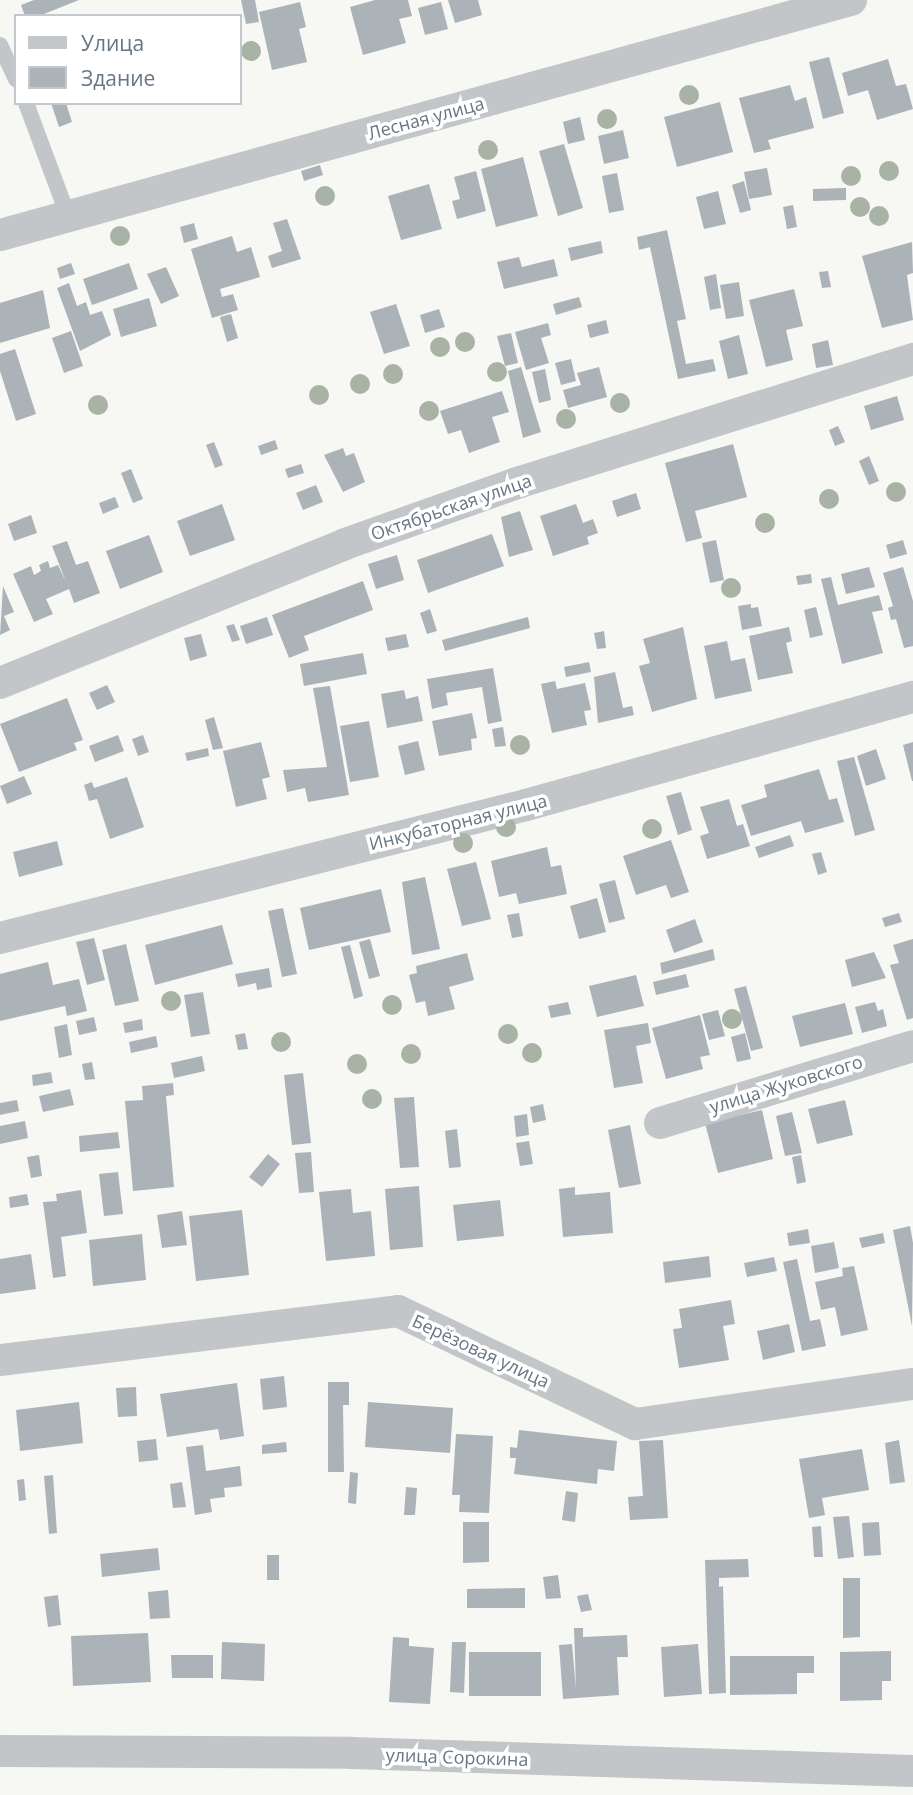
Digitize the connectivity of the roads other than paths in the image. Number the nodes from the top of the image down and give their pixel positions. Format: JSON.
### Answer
{"nodes":[{"id":1,"x":851,"y":0,"type":"edge"},
{"id":2,"x":0,"y":45,"type":"edge"},
{"id":3,"x":14,"y":76,"type":"edge"},
{"id":4,"x":27,"y":105,"type":"edge"},
{"id":5,"x":68,"y":216,"type":"junction"},
{"id":6,"x":0,"y":235,"type":"edge"},
{"id":7,"x":913,"y":359,"type":"edge"},
{"id":8,"x":0,"y":683,"type":"edge"},
{"id":9,"x":913,"y":697,"type":"edge"},
{"id":10,"x":0,"y":938,"type":"edge"},
{"id":11,"x":913,"y":1046,"type":"edge"},
{"id":12,"x":660,"y":1123,"type":"dead end"},
{"id":13,"x":0,"y":1360,"type":"edge"},
{"id":14,"x":913,"y":1384,"type":"edge"},
{"id":15,"x":0,"y":1751,"type":"edge"},
{"id":16,"x":913,"y":1771,"type":"edge"}],
"edges":[{"from":1,"to":5,"type":"street","name":"Лесная улица"},
{"from":2,"to":3,"type":"lane"},
{"from":4,"to":5,"type":"lane"},
{"from":5,"to":6,"type":"street","name":"Лесная улица"},
{"from":7,"to":8,"type":"street","name":"Октябрьская улица"},
{"from":9,"to":10,"type":"street","name":"Инкубаторная улица"},
{"from":11,"to":12,"type":"street","name":"улица Жуковского"},
{"from":13,"to":14,"type":"street","name":"Берёзовая улица"},
{"from":15,"to":16,"type":"street","name":"улица Сорокина"}]}
